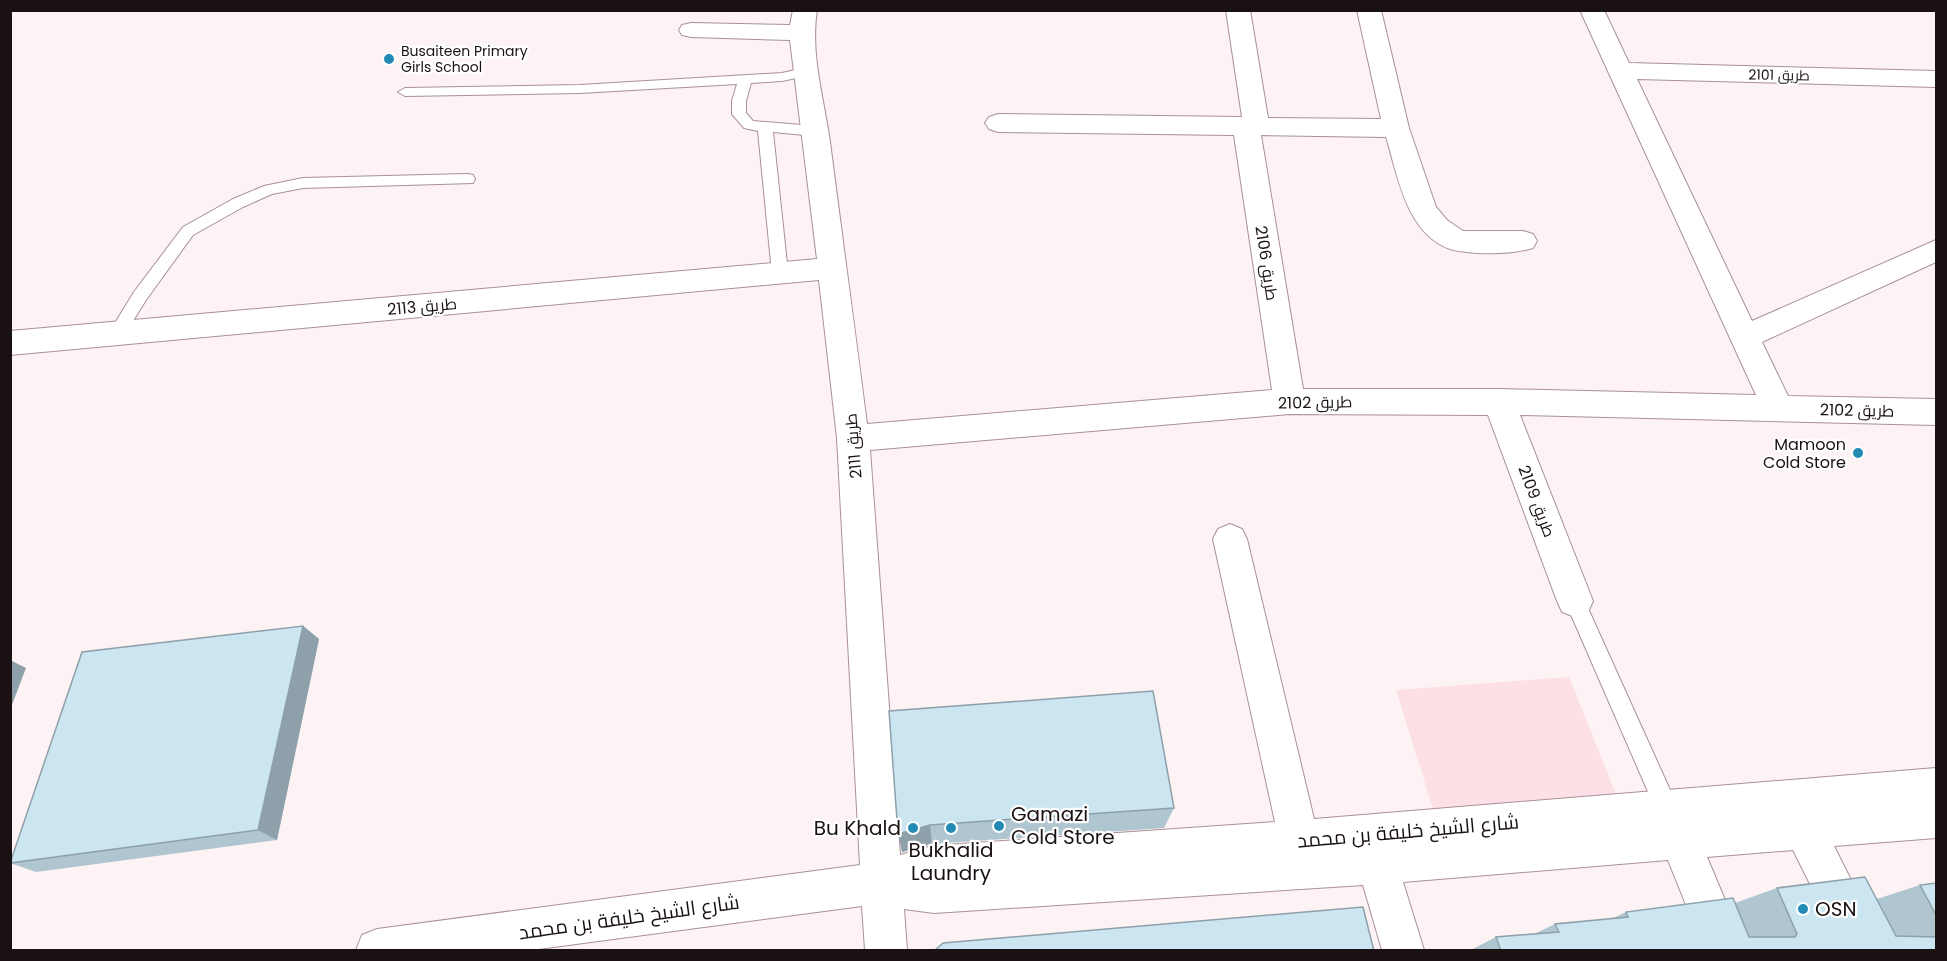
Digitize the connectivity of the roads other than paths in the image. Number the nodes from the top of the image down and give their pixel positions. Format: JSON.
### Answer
{"nodes":[{"id":1,"x":1238,"y":10,"type":"edge"},
{"id":2,"x":1369,"y":10,"type":"edge"},
{"id":3,"x":1592,"y":10,"type":"edge"},
{"id":4,"x":803,"y":22,"type":"edge"},
{"id":5,"x":691,"y":30,"type":"dead end"},
{"id":6,"x":1621,"y":71,"type":"junction"},
{"id":7,"x":805,"y":72,"type":"junction"},
{"id":8,"x":1936,"y":79,"type":"edge"},
{"id":9,"x":746,"y":80,"type":"junction"},
{"id":10,"x":405,"y":92,"type":"dead end"},
{"id":11,"x":998,"y":123,"type":"dead end"},
{"id":12,"x":1251,"y":125,"type":"junction"},
{"id":13,"x":765,"y":128,"type":"junction"},
{"id":14,"x":1396,"y":128,"type":"junction"},
{"id":15,"x":815,"y":131,"type":"junction"},
{"id":16,"x":468,"y":179,"type":"dead end"},
{"id":17,"x":1523,"y":241,"type":"dead end"},
{"id":18,"x":1936,"y":250,"type":"edge"},
{"id":19,"x":833,"y":268,"type":"junction"},
{"id":20,"x":780,"y":273,"type":"junction"},
{"id":21,"x":117,"y":333,"type":"junction"},
{"id":22,"x":1745,"y":337,"type":"junction"},
{"id":23,"x":10,"y":343,"type":"edge"},
{"id":24,"x":1289,"y":401,"type":"junction"},
{"id":25,"x":1499,"y":402,"type":"junction"},
{"id":26,"x":1778,"y":408,"type":"junction"},
{"id":27,"x":1936,"y":412,"type":"edge"},
{"id":28,"x":853,"y":438,"type":"junction"},
{"id":29,"x":1230,"y":539,"type":"dead end"},
{"id":30,"x":1575,"y":601,"type":"joint"},
{"id":31,"x":1936,"y":787,"type":"edge"},
{"id":32,"x":1936,"y":818,"type":"edge"},
{"id":33,"x":1673,"y":824,"type":"junction"},
{"id":34,"x":1804,"y":829,"type":"junction"},
{"id":35,"x":1299,"y":841,"type":"junction"},
{"id":36,"x":1373,"y":850,"type":"junction"},
{"id":37,"x":882,"y":883,"type":"junction"},
{"id":38,"x":444,"y":946,"type":"edge"},
{"id":39,"x":377,"y":951,"type":"edge"},
{"id":40,"x":886,"y":951,"type":"edge"},
{"id":41,"x":1403,"y":951,"type":"edge"},
{"id":42,"x":1725,"y":951,"type":"edge"},
{"id":43,"x":1865,"y":951,"type":"edge"}],
"edges":[{"from":1,"to":12,"type":"street","name":"طريق 2106"},
{"from":2,"to":14,"type":"street"},
{"from":3,"to":6,"type":"street"},
{"from":4,"to":5,"type":"street"},
{"from":4,"to":7,"type":"street","name":"طريق 2111"},
{"from":6,"to":8,"type":"street","name":"طريق 2101"},
{"from":6,"to":22,"type":"street"},
{"from":7,"to":9,"type":"lane"},
{"from":7,"to":15,"type":"street","name":"طريق 2111"},
{"from":9,"to":10,"type":"lane"},
{"from":9,"to":13,"type":"lane"},
{"from":11,"to":12,"type":"street"},
{"from":12,"to":14,"type":"street"},
{"from":12,"to":24,"type":"street","name":"طريق 2106"},
{"from":13,"to":15,"type":"lane"},
{"from":13,"to":20,"type":"lane"},
{"from":14,"to":17,"type":"street"},
{"from":15,"to":19,"type":"street","name":"طريق 2111"},
{"from":16,"to":21,"type":"lane"},
{"from":18,"to":22,"type":"street"},
{"from":19,"to":20,"type":"street","name":"طريق 2113"},
{"from":19,"to":28,"type":"street","name":"طريق 2111"},
{"from":20,"to":21,"type":"street","name":"طريق 2113"},
{"from":21,"to":23,"type":"street","name":"طريق 2113"},
{"from":22,"to":26,"type":"street"},
{"from":24,"to":25,"type":"street","name":"طريق 2102"},
{"from":24,"to":28,"type":"street","name":"طريق 2102"},
{"from":25,"to":26,"type":"street","name":"طريق 2102"},
{"from":25,"to":30,"type":"street","name":"طريق 2109"},
{"from":26,"to":27,"type":"street","name":"طريق 2102"},
{"from":28,"to":37,"type":"street","name":"طريق 2111"},
{"from":29,"to":35,"type":"street"},
{"from":30,"to":33,"type":"lane"},
{"from":31,"to":33,"type":"street","name":"شارع الشيخ خليفة بن محمد"},
{"from":32,"to":34,"type":"street","name":"شارع الشيخ خليفة بن محمد"},
{"from":33,"to":34,"type":"street","name":"شارع الشيخ خليفة بن محمد"},
{"from":33,"to":36,"type":"street","name":"شارع الشيخ خليفة بن محمد"},
{"from":33,"to":42,"type":"street"},
{"from":34,"to":43,"type":"street"},
{"from":35,"to":36,"type":"street","name":"شارع الشيخ خليفة بن محمد"},
{"from":35,"to":37,"type":"street","name":"شارع الشيخ خليفة بن محمد"},
{"from":36,"to":37,"type":"street","name":"شارع الشيخ خليفة بن محمد"},
{"from":36,"to":41,"type":"street"},
{"from":37,"to":38,"type":"street","name":"شارع الشيخ خليفة بن محمد"},
{"from":37,"to":40,"type":"street","name":"طريق 2111"},
{"from":38,"to":39,"type":"street","name":"شارع الشيخ خليفة بن محمد"}]}
